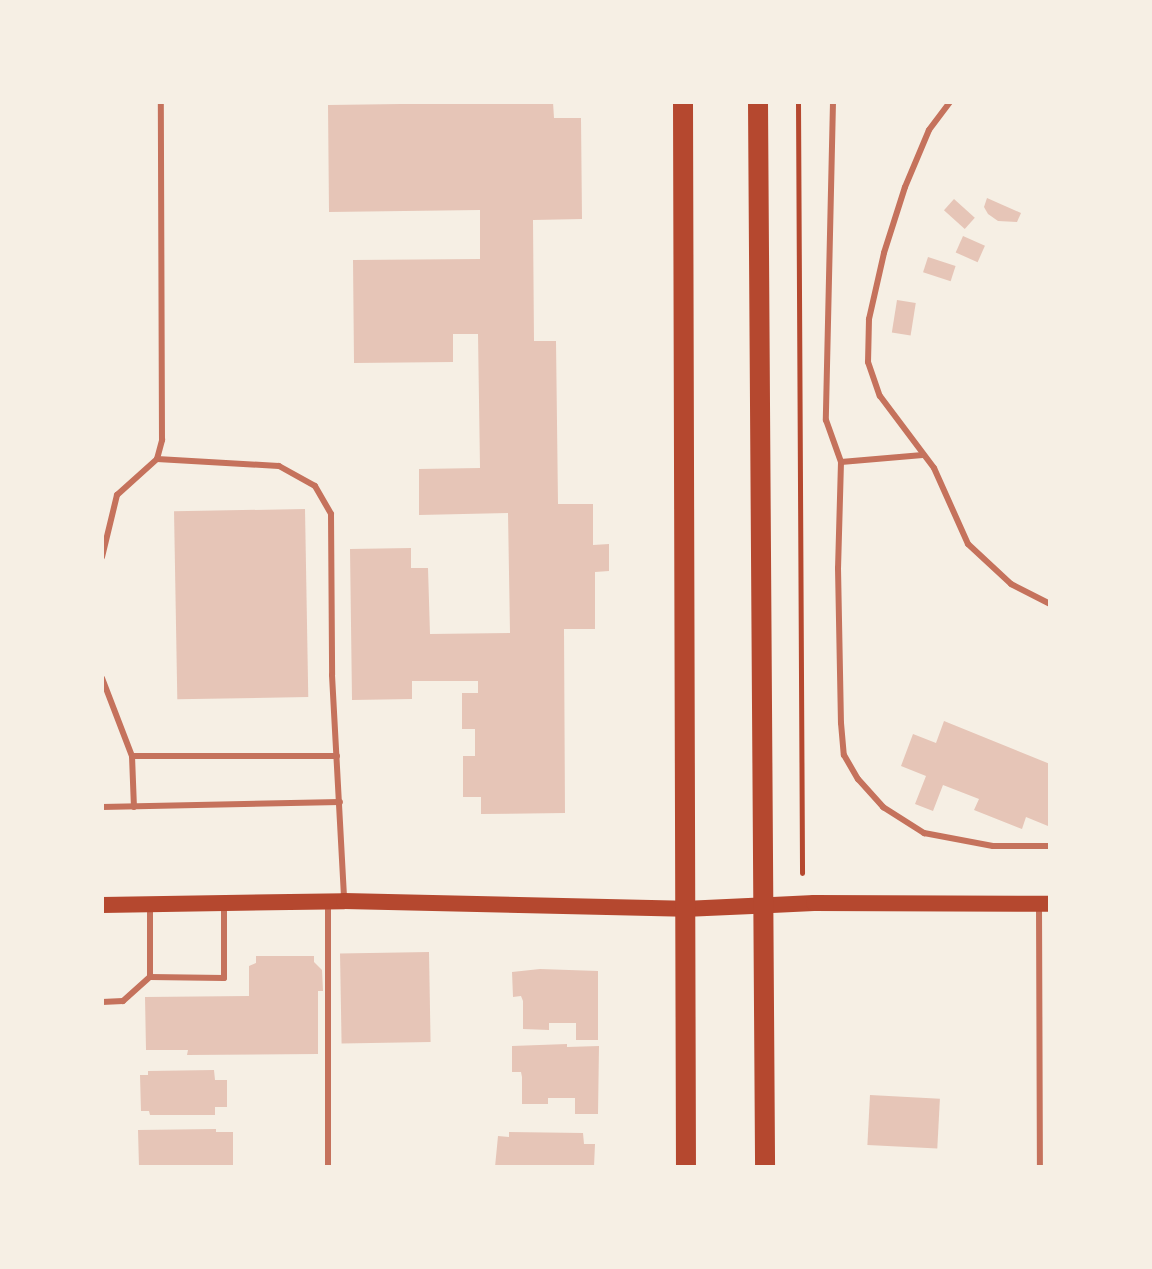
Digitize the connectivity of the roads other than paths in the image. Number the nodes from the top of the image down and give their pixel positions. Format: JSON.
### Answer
{"nodes":[{"id":1,"x":161,"y":102,"type":"edge"},
{"id":2,"x":683,"y":102,"type":"edge"},
{"id":3,"x":758,"y":102,"type":"edge"},
{"id":4,"x":833,"y":102,"type":"edge"},
{"id":5,"x":950,"y":102,"type":"edge"},
{"id":6,"x":923,"y":455,"type":"junction"},
{"id":7,"x":157,"y":459,"type":"junction"},
{"id":8,"x":841,"y":462,"type":"junction"},
{"id":9,"x":102,"y":557,"type":"edge"},
{"id":10,"x":1050,"y":604,"type":"edge"},
{"id":11,"x":102,"y":678,"type":"edge"},
{"id":12,"x":132,"y":756,"type":"junction"},
{"id":13,"x":337,"y":756,"type":"junction"},
{"id":14,"x":340,"y":802,"type":"junction"},
{"id":15,"x":102,"y":807,"type":"edge"},
{"id":16,"x":134,"y":807,"type":"junction"},
{"id":17,"x":1050,"y":846,"type":"edge"},
{"id":18,"x":336,"y":901,"type":"junction"},
{"id":19,"x":224,"y":902,"type":"junction"},
{"id":20,"x":150,"y":904,"type":"junction"},
{"id":21,"x":762,"y":904,"type":"junction"},
{"id":22,"x":1044,"y":904,"type":"edge"},
{"id":23,"x":102,"y":905,"type":"edge"},
{"id":24,"x":684,"y":909,"type":"junction"},
{"id":25,"x":150,"y":977,"type":"junction"},
{"id":26,"x":102,"y":1002,"type":"edge"},
{"id":27,"x":328,"y":1167,"type":"edge"},
{"id":28,"x":686,"y":1167,"type":"edge"},
{"id":29,"x":765,"y":1167,"type":"edge"},
{"id":30,"x":1040,"y":1167,"type":"edge"}],
"edges":[{"from":1,"to":7,"type":"lane"},
{"from":2,"to":24,"type":"main road"},
{"from":3,"to":21,"type":"main road"},
{"from":4,"to":8,"type":"lane"},
{"from":5,"to":6,"type":"lane"},
{"from":6,"to":8,"type":"lane"},
{"from":6,"to":10,"type":"lane"},
{"from":7,"to":9,"type":"lane"},
{"from":7,"to":13,"type":"lane"},
{"from":8,"to":17,"type":"lane"},
{"from":11,"to":12,"type":"lane"},
{"from":12,"to":13,"type":"lane"},
{"from":12,"to":16,"type":"lane"},
{"from":13,"to":14,"type":"lane"},
{"from":14,"to":16,"type":"lane"},
{"from":14,"to":18,"type":"lane"},
{"from":15,"to":16,"type":"lane"},
{"from":18,"to":19,"type":"main road"},
{"from":18,"to":24,"type":"main road"},
{"from":18,"to":27,"type":"lane"},
{"from":19,"to":20,"type":"main road"},
{"from":19,"to":25,"type":"lane"},
{"from":20,"to":23,"type":"main road"},
{"from":20,"to":25,"type":"lane"},
{"from":21,"to":22,"type":"main road"},
{"from":21,"to":24,"type":"main road"},
{"from":21,"to":29,"type":"main road"},
{"from":22,"to":30,"type":"lane"},
{"from":24,"to":28,"type":"main road"},
{"from":25,"to":26,"type":"lane"}]}
